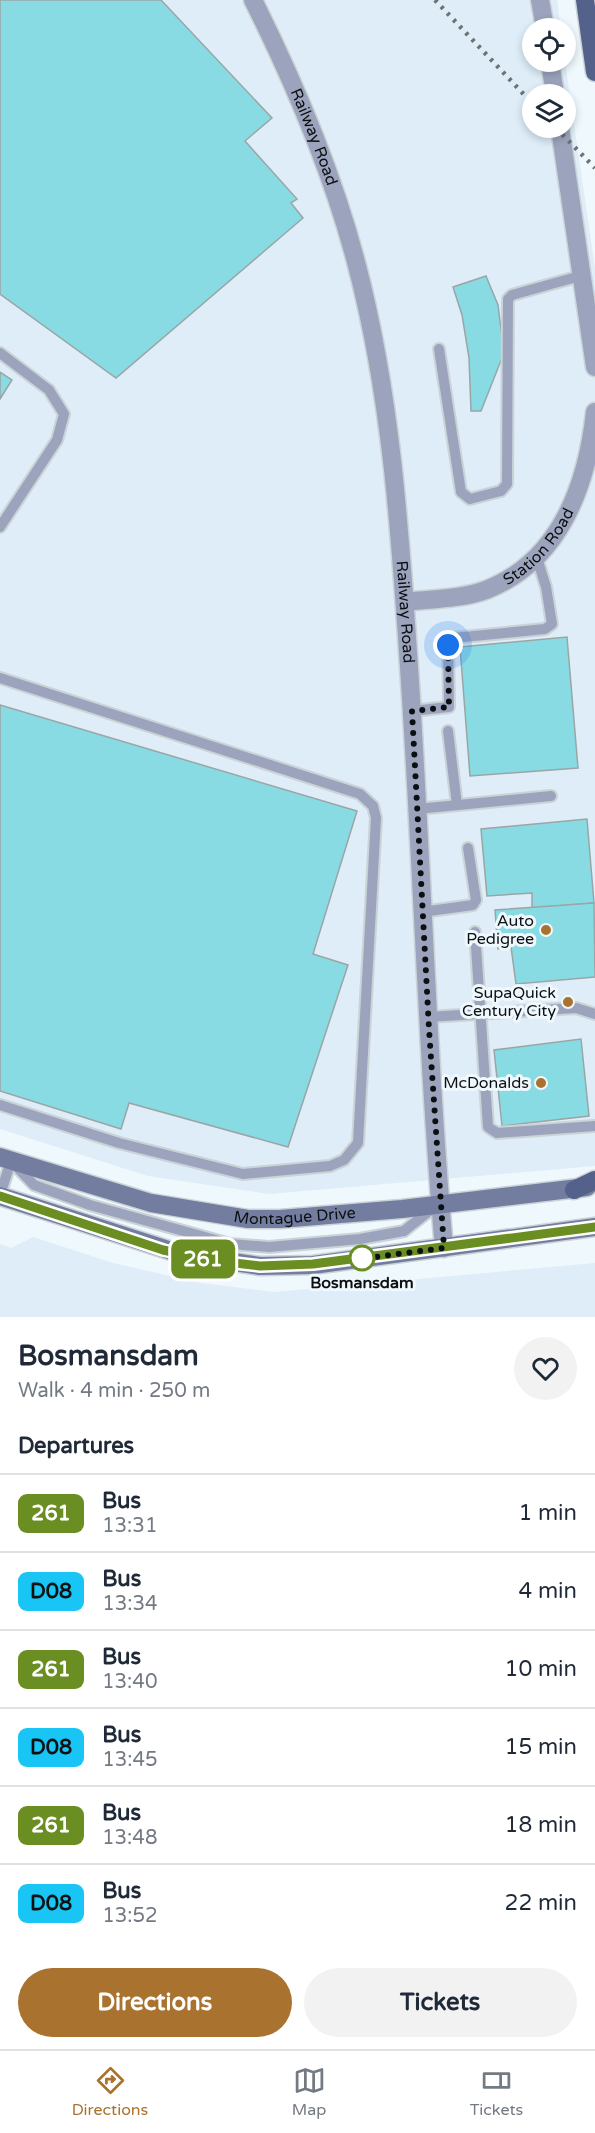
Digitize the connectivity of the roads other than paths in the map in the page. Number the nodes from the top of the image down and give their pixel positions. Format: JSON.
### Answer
{"nodes":[{"id":1,"x":253,"y":0,"type":"edge"},
{"id":2,"x":540,"y":0,"type":"edge"},
{"id":3,"x":585,"y":0,"type":"edge"},
{"id":4,"x":543,"y":18,"type":"edge"},
{"id":5,"x":595,"y":72,"type":"edge"},
{"id":6,"x":561,"y":138,"type":"edge"},
{"id":7,"x":580,"y":276,"type":"junction"},
{"id":8,"x":439,"y":349,"type":"dead end"},
{"id":9,"x":0,"y":353,"type":"edge"},
{"id":10,"x":595,"y":367,"type":"edge"},
{"id":11,"x":595,"y":412,"type":"edge"},
{"id":12,"x":0,"y":527,"type":"edge"},
{"id":13,"x":537,"y":558,"type":"junction"},
{"id":14,"x":405,"y":602,"type":"junction"},
{"id":15,"x":0,"y":678,"type":"edge"},
{"id":16,"x":412,"y":711,"type":"junction"},
{"id":17,"x":448,"y":731,"type":"dead end"},
{"id":18,"x":551,"y":796,"type":"dead end"},
{"id":19,"x":458,"y":806,"type":"junction"},
{"id":20,"x":417,"y":810,"type":"junction"},
{"id":21,"x":468,"y":848,"type":"dead end"},
{"id":22,"x":422,"y":912,"type":"junction"},
{"id":23,"x":475,"y":932,"type":"dead end"},
{"id":24,"x":479,"y":1013,"type":"junction"},
{"id":25,"x":595,"y":1014,"type":"edge"},
{"id":26,"x":428,"y":1017,"type":"junction"},
{"id":27,"x":0,"y":1105,"type":"edge"},
{"id":28,"x":595,"y":1126,"type":"edge"},
{"id":29,"x":6,"y":1159,"type":"edge"},
{"id":30,"x":595,"y":1180,"type":"edge"},
{"id":31,"x":595,"y":1186,"type":"edge"},
{"id":32,"x":574,"y":1190,"type":"junction"},
{"id":33,"x":0,"y":1195,"type":"edge"},
{"id":34,"x":440,"y":1203,"type":"junction"},
{"id":35,"x":595,"y":1227,"type":"edge"},
{"id":36,"x":444,"y":1248,"type":"junction"}],
"edges":[{"from":1,"to":14,"type":"street","name":"Railway Road"},
{"from":2,"to":4,"type":"street"},
{"from":3,"to":5,"type":"main road"},
{"from":6,"to":7,"type":"street"},
{"from":7,"to":8,"type":"lane"},
{"from":7,"to":10,"type":"street"},
{"from":9,"to":12,"type":"lane"},
{"from":11,"to":13,"type":"street","name":"Station Road"},
{"from":13,"to":14,"type":"street","name":"Station Road"},
{"from":13,"to":16,"type":"lane"},
{"from":14,"to":16,"type":"street","name":"Railway Road"},
{"from":15,"to":27,"type":"lane"},
{"from":16,"to":20,"type":"street","name":"Railway Road"},
{"from":17,"to":19,"type":"lane"},
{"from":18,"to":19,"type":"lane"},
{"from":19,"to":20,"type":"lane"},
{"from":20,"to":22,"type":"street","name":"Railway Road"},
{"from":21,"to":22,"type":"lane"},
{"from":22,"to":26,"type":"street","name":"Railway Road"},
{"from":23,"to":24,"type":"lane"},
{"from":24,"to":25,"type":"lane"},
{"from":24,"to":26,"type":"lane"},
{"from":24,"to":28,"type":"lane"},
{"from":26,"to":34,"type":"street","name":"Railway Road"},
{"from":29,"to":33,"type":"lane"},
{"from":29,"to":34,"type":"main road","name":"Montague Drive"},
{"from":29,"to":34,"type":"lane"},
{"from":30,"to":32,"type":"main road"},
{"from":31,"to":32,"type":"main road","name":"Montague Drive"},
{"from":32,"to":34,"type":"main road","name":"Montague Drive"},
{"from":33,"to":36,"type":"main road"},
{"from":34,"to":36,"type":"street","name":"Railway Road"},
{"from":35,"to":36,"type":"main road"}]}
